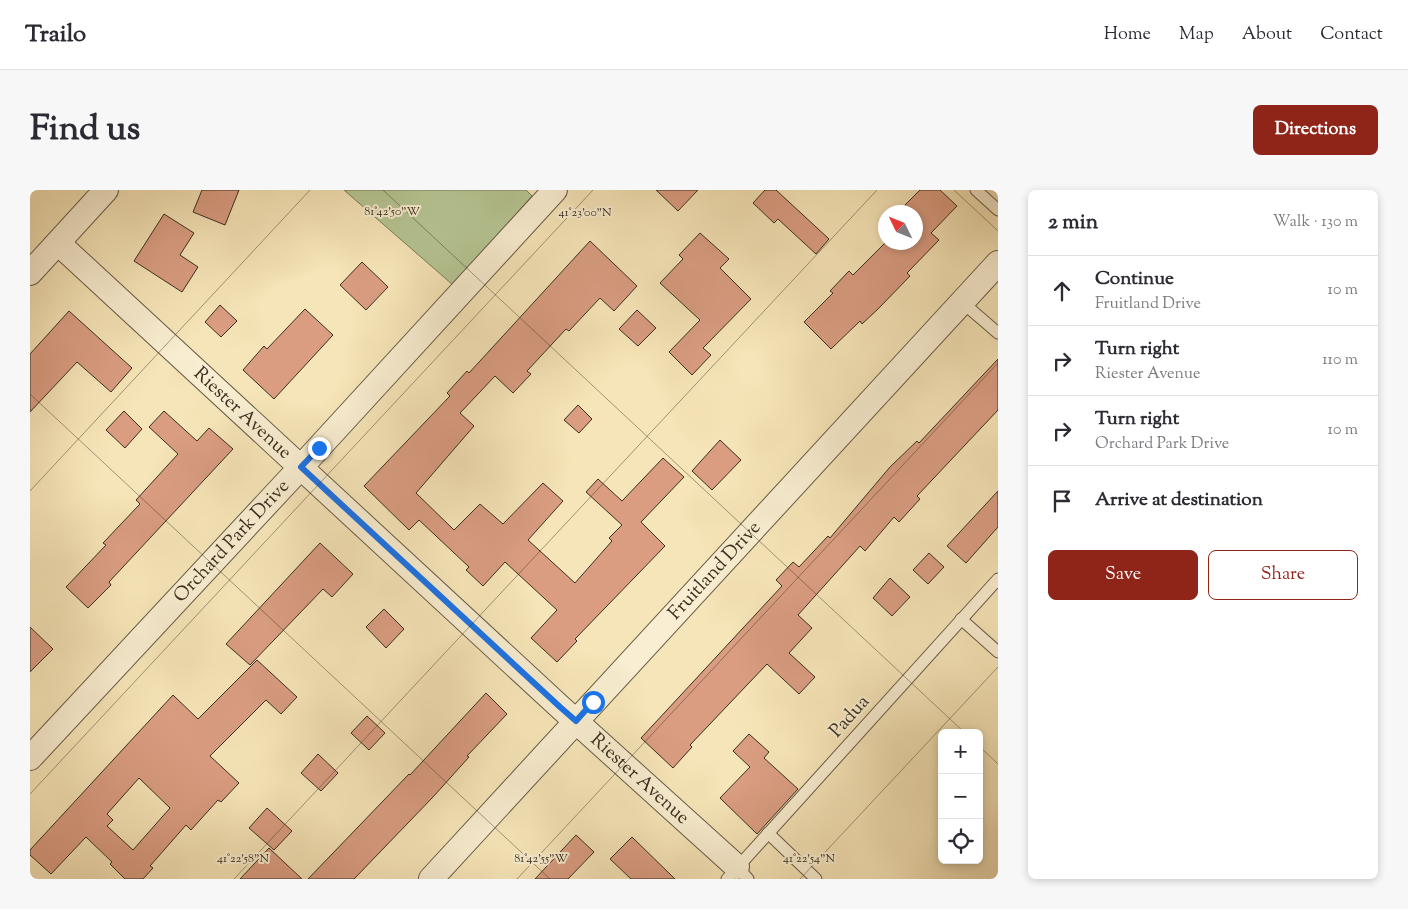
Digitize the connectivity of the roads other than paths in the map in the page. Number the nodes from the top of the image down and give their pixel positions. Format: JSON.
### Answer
{"nodes":[{"id":1,"x":106,"y":190,"type":"edge"},
{"id":2,"x":554,"y":190,"type":"edge"},
{"id":3,"x":976,"y":190,"type":"edge"},
{"id":4,"x":998,"y":210,"type":"edge"},
{"id":5,"x":58,"y":243,"type":"junction"},
{"id":6,"x":998,"y":263,"type":"edge"},
{"id":7,"x":30,"y":274,"type":"edge"},
{"id":8,"x":962,"y":302,"type":"junction"},
{"id":9,"x":998,"y":333,"type":"edge"},
{"id":10,"x":301,"y":467,"type":"junction"},
{"id":11,"x":998,"y":578,"type":"edge"},
{"id":12,"x":962,"y":619,"type":"junction"},
{"id":13,"x":998,"y":652,"type":"edge"},
{"id":14,"x":576,"y":721,"type":"junction"},
{"id":15,"x":30,"y":758,"type":"edge"},
{"id":16,"x":768,"y":833,"type":"junction"},
{"id":17,"x":738,"y":875,"type":"edge"},
{"id":18,"x":431,"y":879,"type":"edge"},
{"id":19,"x":816,"y":879,"type":"edge"}],
"edges":[{"from":1,"to":5,"type":"street"},
{"from":2,"to":10,"type":"street","name":"Orchard Park Drive"},
{"from":3,"to":4,"type":"lane"},
{"from":5,"to":7,"type":"street"},
{"from":5,"to":10,"type":"street","name":"Riester Avenue"},
{"from":6,"to":8,"type":"street","name":"Fruitland Drive"},
{"from":8,"to":9,"type":"lane"},
{"from":8,"to":14,"type":"street","name":"Fruitland Drive"},
{"from":10,"to":14,"type":"street","name":"Riester Avenue"},
{"from":10,"to":15,"type":"street","name":"Orchard Park Drive"},
{"from":11,"to":12,"type":"lane","name":"Padua"},
{"from":12,"to":13,"type":"lane"},
{"from":12,"to":16,"type":"lane","name":"Padua"},
{"from":14,"to":17,"type":"street","name":"Riester Avenue"},
{"from":14,"to":18,"type":"street","name":"Fruitland Drive"},
{"from":16,"to":17,"type":"lane","name":"Padua"},
{"from":16,"to":19,"type":"lane"}]}
